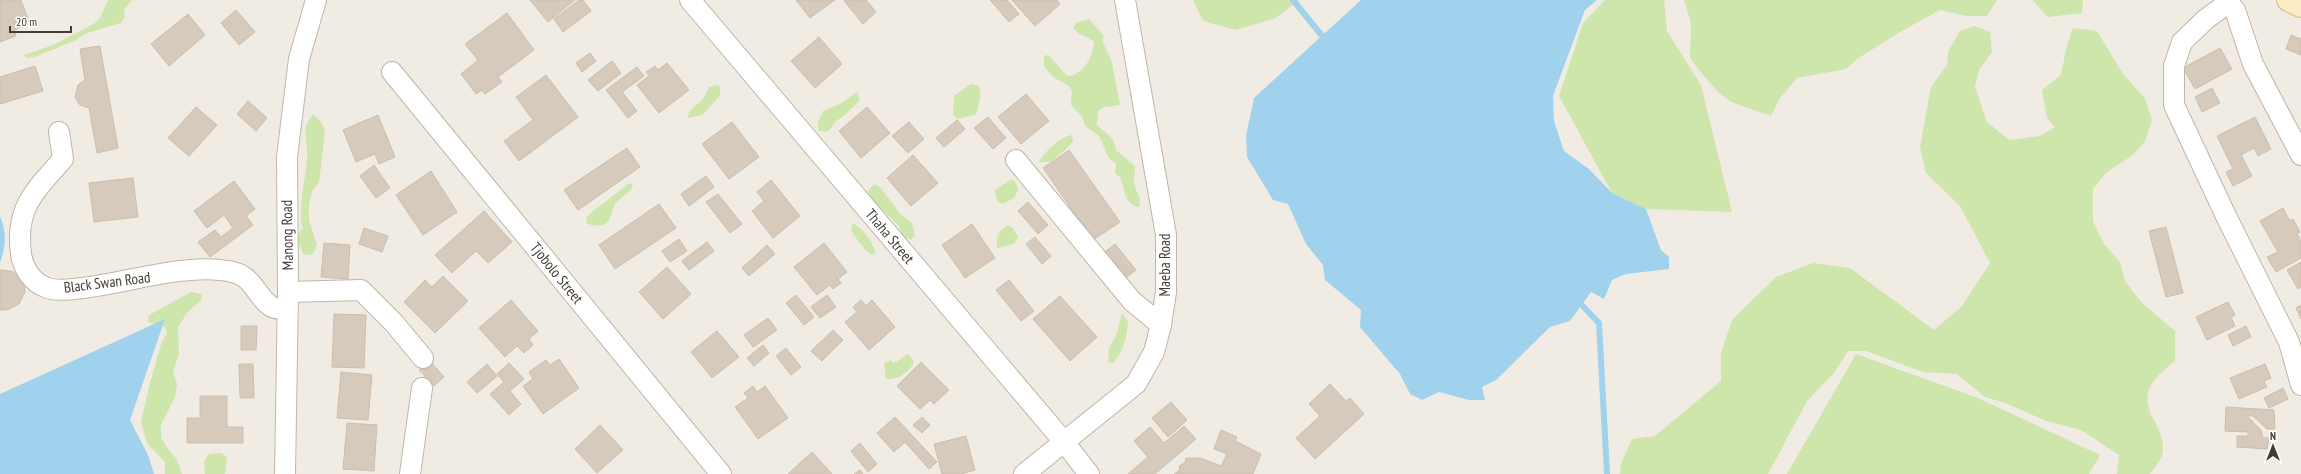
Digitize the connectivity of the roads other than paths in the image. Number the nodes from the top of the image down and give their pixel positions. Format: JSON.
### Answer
{"nodes":[{"id":1,"x":316,"y":0,"type":"edge"},
{"id":2,"x":690,"y":0,"type":"edge"},
{"id":3,"x":1125,"y":0,"type":"edge"},
{"id":4,"x":2288,"y":0,"type":"edge"},
{"id":5,"x":2228,"y":1,"type":"edge"},
{"id":6,"x":2301,"y":6,"type":"edge"},
{"id":7,"x":392,"y":72,"type":"dead end"},
{"id":8,"x":59,"y":132,"type":"dead end"},
{"id":9,"x":2301,"y":155,"type":"edge"},
{"id":10,"x":1016,"y":160,"type":"dead end"},
{"id":11,"x":287,"y":300,"type":"junction"},
{"id":12,"x":1161,"y":325,"type":"junction"},
{"id":13,"x":423,"y":358,"type":"dead end"},
{"id":14,"x":2301,"y":385,"type":"edge"},
{"id":15,"x":422,"y":388,"type":"dead end"},
{"id":16,"x":1065,"y":443,"type":"junction"},
{"id":17,"x":285,"y":474,"type":"edge"},
{"id":18,"x":410,"y":474,"type":"edge"},
{"id":19,"x":721,"y":474,"type":"edge"},
{"id":20,"x":1024,"y":474,"type":"edge"},
{"id":21,"x":1089,"y":474,"type":"edge"}],
"edges":[{"from":1,"to":11,"type":"street","name":"Manong Road"},
{"from":2,"to":16,"type":"street","name":"Thaha Street"},
{"from":3,"to":12,"type":"street","name":"Maeba Road"},
{"from":4,"to":6,"type":"main road"},
{"from":5,"to":9,"type":"street"},
{"from":5,"to":14,"type":"street"},
{"from":7,"to":19,"type":"street","name":"Tjobolo Street"},
{"from":8,"to":11,"type":"street","name":"Black Swan Road"},
{"from":10,"to":12,"type":"street"},
{"from":11,"to":13,"type":"street","name":"Black Swan Road"},
{"from":11,"to":17,"type":"street","name":"Manong Road"},
{"from":12,"to":16,"type":"street","name":"Maeba Road"},
{"from":15,"to":18,"type":"street"},
{"from":16,"to":20,"type":"street","name":"Maeba Road"},
{"from":16,"to":21,"type":"street","name":"Thaha Street"}]}
